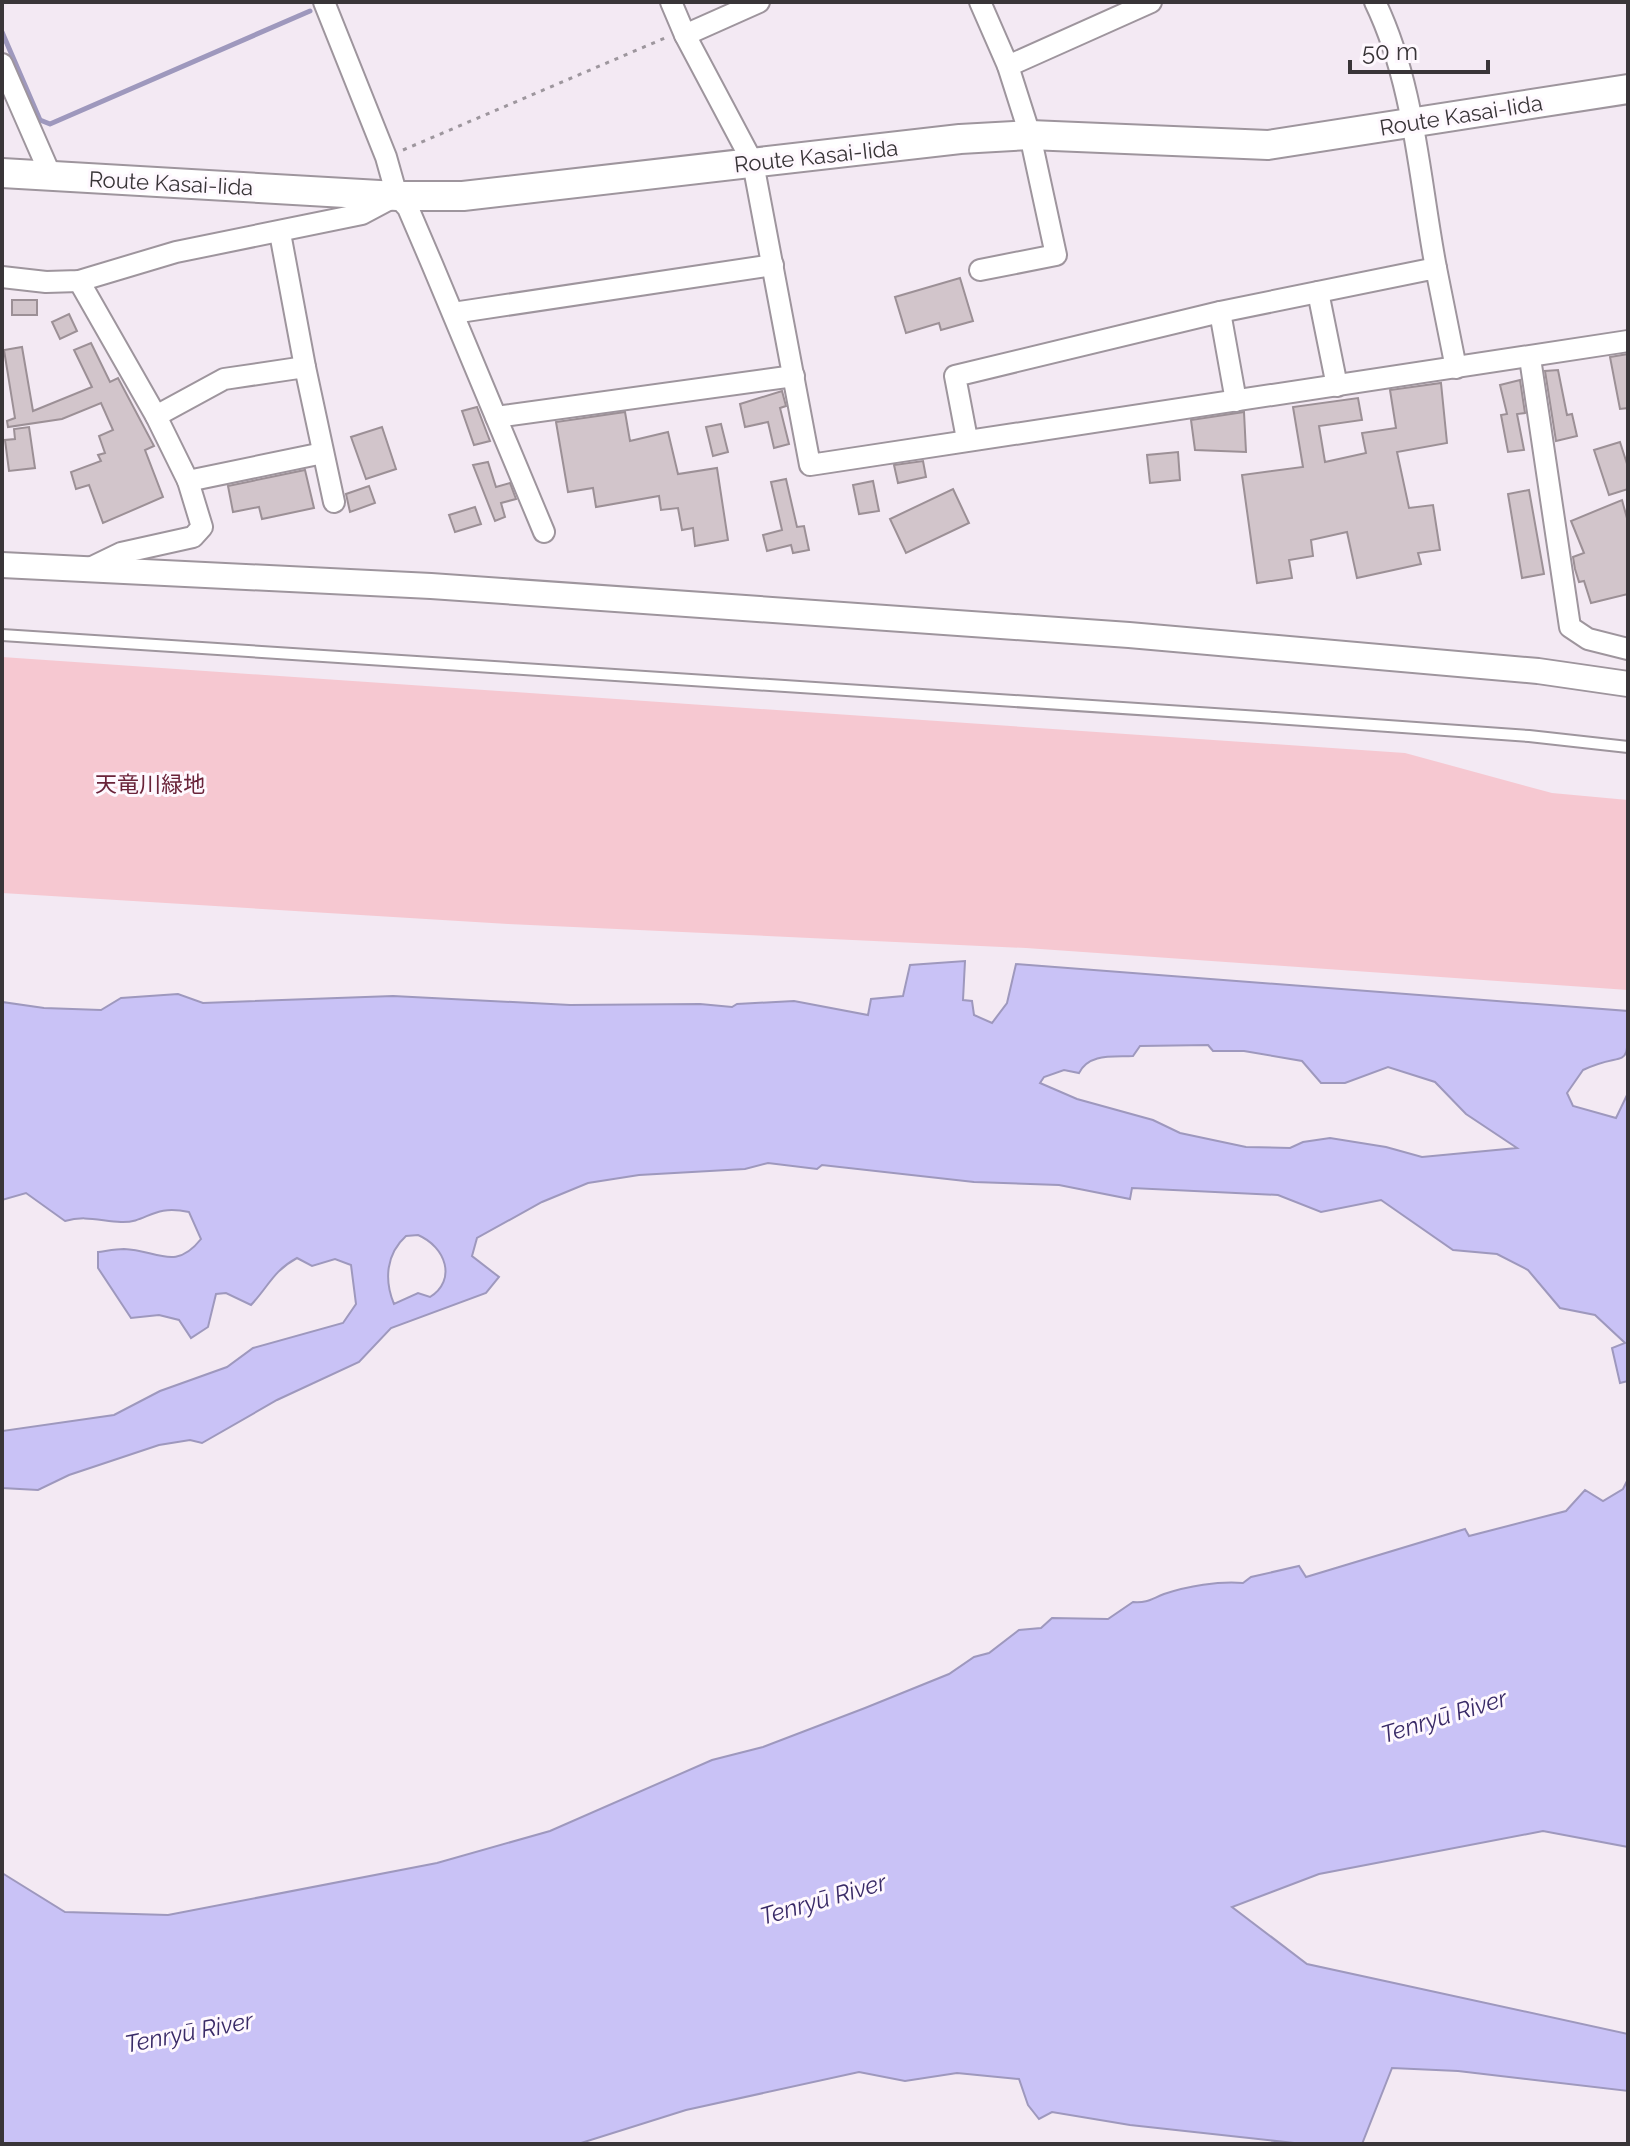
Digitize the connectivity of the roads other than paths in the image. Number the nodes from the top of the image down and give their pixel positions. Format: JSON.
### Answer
{"nodes":[{"id":1,"x":324,"y":2,"type":"edge"},
{"id":2,"x":671,"y":2,"type":"edge"},
{"id":3,"x":759,"y":2,"type":"edge"},
{"id":4,"x":980,"y":2,"type":"edge"},
{"id":5,"x":1151,"y":2,"type":"edge"},
{"id":6,"x":1375,"y":2,"type":"edge"},
{"id":7,"x":729,"y":8,"type":"edge"},
{"id":8,"x":684,"y":32,"type":"junction"},
{"id":9,"x":2,"y":64,"type":"edge"},
{"id":10,"x":1008,"y":66,"type":"junction"},
{"id":11,"x":1628,"y":89,"type":"edge"},
{"id":12,"x":1414,"y":123,"type":"junction"},
{"id":13,"x":1030,"y":135,"type":"junction"},
{"id":14,"x":753,"y":163,"type":"junction"},
{"id":15,"x":2,"y":173,"type":"edge"},
{"id":16,"x":51,"y":176,"type":"junction"},
{"id":17,"x":397,"y":196,"type":"junction"},
{"id":18,"x":280,"y":233,"type":"junction"},
{"id":19,"x":773,"y":265,"type":"junction"},
{"id":20,"x":1436,"y":268,"type":"junction"},
{"id":21,"x":980,"y":270,"type":"dead end"},
{"id":22,"x":2,"y":277,"type":"edge"},
{"id":23,"x":79,"y":281,"type":"junction"},
{"id":24,"x":1318,"y":292,"type":"junction"},
{"id":25,"x":1220,"y":312,"type":"junction"},
{"id":26,"x":453,"y":313,"type":"junction"},
{"id":27,"x":1628,"y":341,"type":"edge"},
{"id":28,"x":1530,"y":358,"type":"junction"},
{"id":29,"x":305,"y":367,"type":"junction"},
{"id":30,"x":1456,"y":368,"type":"junction"},
{"id":31,"x":794,"y":376,"type":"junction"},
{"id":32,"x":1337,"y":386,"type":"junction"},
{"id":33,"x":1236,"y":401,"type":"junction"},
{"id":34,"x":156,"y":416,"type":"junction"},
{"id":35,"x":496,"y":417,"type":"junction"},
{"id":36,"x":967,"y":439,"type":"junction"},
{"id":37,"x":323,"y":453,"type":"junction"},
{"id":38,"x":188,"y":481,"type":"junction"},
{"id":39,"x":334,"y":502,"type":"dead end"},
{"id":40,"x":544,"y":532,"type":"dead end"},
{"id":41,"x":2,"y":565,"type":"edge"},
{"id":42,"x":92,"y":567,"type":"junction"},
{"id":43,"x":2,"y":635,"type":"edge"},
{"id":44,"x":1628,"y":649,"type":"edge"},
{"id":45,"x":1628,"y":684,"type":"edge"},
{"id":46,"x":1628,"y":747,"type":"edge"}],
"edges":[{"from":1,"to":17,"type":"street"},
{"from":2,"to":8,"type":"street"},
{"from":3,"to":7,"type":"street"},
{"from":4,"to":10,"type":"street"},
{"from":5,"to":10,"type":"street"},
{"from":6,"to":12,"type":"street"},
{"from":7,"to":8,"type":"street"},
{"from":8,"to":14,"type":"street"},
{"from":9,"to":16,"type":"street"},
{"from":10,"to":13,"type":"street"},
{"from":11,"to":12,"type":"main road","name":"Route Kasai-Iida"},
{"from":12,"to":13,"type":"main road","name":"Route Kasai-Iida"},
{"from":12,"to":20,"type":"street"},
{"from":13,"to":14,"type":"main road","name":"Route Kasai-Iida"},
{"from":13,"to":21,"type":"street"},
{"from":14,"to":17,"type":"main road","name":"Route Kasai-Iida"},
{"from":14,"to":19,"type":"street"},
{"from":15,"to":16,"type":"main road","name":"Route Kasai-Iida"},
{"from":16,"to":17,"type":"main road","name":"Route Kasai-Iida"},
{"from":17,"to":18,"type":"street"},
{"from":17,"to":26,"type":"street"},
{"from":18,"to":23,"type":"street"},
{"from":18,"to":29,"type":"street"},
{"from":19,"to":26,"type":"street"},
{"from":19,"to":31,"type":"street"},
{"from":20,"to":24,"type":"street"},
{"from":20,"to":30,"type":"street"},
{"from":22,"to":23,"type":"street"},
{"from":23,"to":34,"type":"street"},
{"from":24,"to":25,"type":"street"},
{"from":24,"to":32,"type":"street"},
{"from":25,"to":33,"type":"street"},
{"from":25,"to":36,"type":"street"},
{"from":26,"to":35,"type":"street"},
{"from":27,"to":28,"type":"street"},
{"from":28,"to":30,"type":"street"},
{"from":28,"to":44,"type":"street"},
{"from":29,"to":34,"type":"street"},
{"from":29,"to":37,"type":"street"},
{"from":30,"to":32,"type":"street"},
{"from":31,"to":35,"type":"street"},
{"from":31,"to":36,"type":"street"},
{"from":32,"to":33,"type":"street"},
{"from":33,"to":36,"type":"street"},
{"from":34,"to":38,"type":"street"},
{"from":35,"to":40,"type":"street"},
{"from":37,"to":38,"type":"street"},
{"from":37,"to":39,"type":"street"},
{"from":38,"to":42,"type":"street"},
{"from":41,"to":42,"type":"street"},
{"from":42,"to":45,"type":"street"},
{"from":43,"to":46,"type":"lane"}]}
